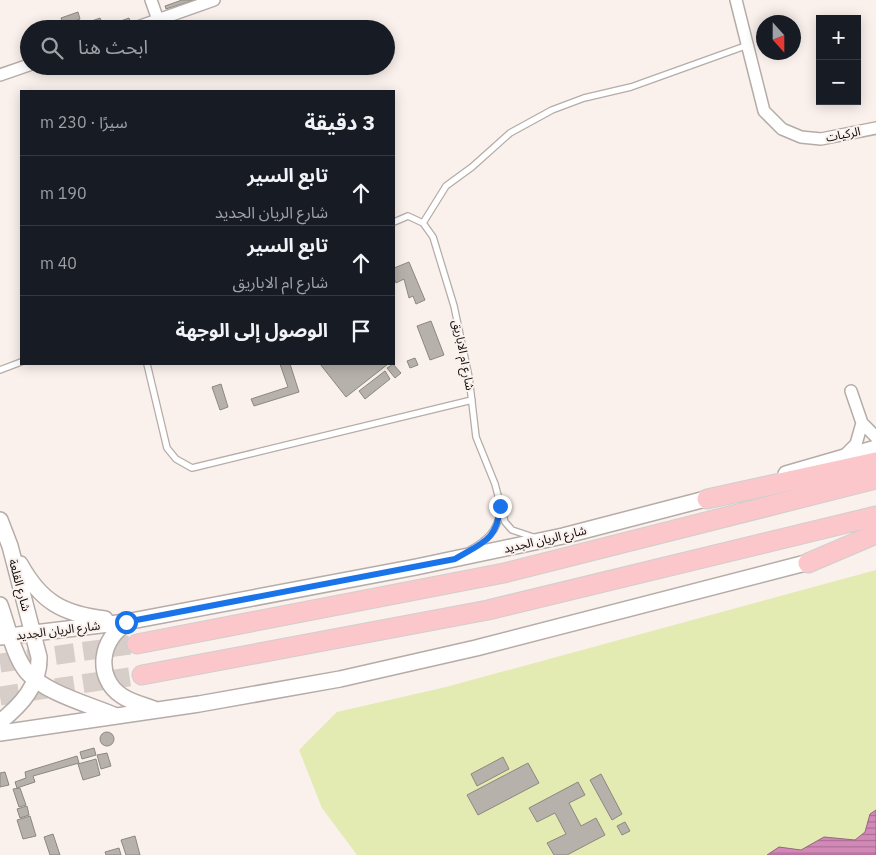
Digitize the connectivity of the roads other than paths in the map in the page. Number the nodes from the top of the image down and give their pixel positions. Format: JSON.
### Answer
{"nodes":[{"id":1,"x":151,"y":0,"type":"edge"},
{"id":2,"x":214,"y":0,"type":"edge"},
{"id":3,"x":736,"y":0,"type":"edge"},
{"id":4,"x":158,"y":20,"type":"joint"},
{"id":5,"x":748,"y":45,"type":"junction"},
{"id":6,"x":20,"y":68,"type":"edge"},
{"id":7,"x":0,"y":75,"type":"edge"},
{"id":8,"x":876,"y":128,"type":"edge"},
{"id":9,"x":395,"y":222,"type":"edge"},
{"id":10,"x":423,"y":222,"type":"junction"},
{"id":11,"x":20,"y":362,"type":"edge"},
{"id":12,"x":147,"y":365,"type":"edge"},
{"id":13,"x":0,"y":370,"type":"edge"},
{"id":14,"x":851,"y":392,"type":"dead end"},
{"id":15,"x":472,"y":400,"type":"junction"},
{"id":16,"x":862,"y":423,"type":"junction"},
{"id":17,"x":876,"y":437,"type":"edge"},
{"id":18,"x":876,"y":448,"type":"edge"},
{"id":19,"x":843,"y":457,"type":"junction"},
{"id":20,"x":876,"y":462,"type":"edge"},
{"id":21,"x":876,"y":479,"type":"edge"},
{"id":22,"x":707,"y":499,"type":"junction"},
{"id":23,"x":500,"y":506,"type":"junction"},
{"id":24,"x":876,"y":516,"type":"edge"},
{"id":25,"x":0,"y":520,"type":"edge"},
{"id":26,"x":876,"y":534,"type":"edge"},
{"id":27,"x":548,"y":539,"type":"junction"},
{"id":28,"x":876,"y":542,"type":"edge"},
{"id":29,"x":10,"y":546,"type":"junction"},
{"id":30,"x":455,"y":559,"type":"junction"},
{"id":31,"x":808,"y":563,"type":"junction"},
{"id":32,"x":0,"y":605,"type":"edge"},
{"id":33,"x":130,"y":621,"type":"junction"},
{"id":34,"x":33,"y":634,"type":"junction"},
{"id":35,"x":5,"y":636,"type":"edge"},
{"id":36,"x":138,"y":644,"type":"tunnel mouth"},
{"id":37,"x":142,"y":675,"type":"tunnel mouth"},
{"id":38,"x":36,"y":680,"type":"junction"},
{"id":39,"x":154,"y":709,"type":"junction"},
{"id":40,"x":118,"y":717,"type":"junction"},
{"id":41,"x":0,"y":722,"type":"edge"},
{"id":42,"x":0,"y":733,"type":"edge"}],
"edges":[{"from":1,"to":4,"type":"street"},
{"from":2,"to":4,"type":"street"},
{"from":3,"to":5,"type":"street"},
{"from":5,"to":8,"type":"street","name":"الركيات"},
{"from":5,"to":10,"type":"lane"},
{"from":6,"to":7,"type":"street"},
{"from":9,"to":10,"type":"lane"},
{"from":10,"to":15,"type":"lane","name":"شارع ام الاباريق"},
{"from":11,"to":13,"type":"lane"},
{"from":12,"to":15,"type":"lane"},
{"from":14,"to":16,"type":"street"},
{"from":15,"to":23,"type":"lane","name":"شارع ام الاباريق"},
{"from":16,"to":17,"type":"street"},
{"from":16,"to":19,"type":"street"},
{"from":18,"to":19,"type":"main road","name":"شارع الريان الجديد"},
{"from":19,"to":22,"type":"main road","name":"شارع الريان الجديد"},
{"from":20,"to":22,"type":"highway"},
{"from":21,"to":36,"type":"highway","name":"شارع الريان الجديد"},
{"from":22,"to":27,"type":"main road","name":"شارع الريان الجديد"},
{"from":23,"to":27,"type":"lane","name":"شارع ام الاباريق"},
{"from":23,"to":30,"type":"lane","name":"شارع ام الاباريق"},
{"from":24,"to":37,"type":"highway"},
{"from":25,"to":29,"type":"main road","name":"شارع القلعة"},
{"from":26,"to":31,"type":"highway"},
{"from":27,"to":30,"type":"main road","name":"شارع الريان الجديد"},
{"from":28,"to":31,"type":"main road"},
{"from":29,"to":33,"type":"main road"},
{"from":29,"to":34,"type":"main road","name":"شارع القلعة"},
{"from":30,"to":33,"type":"main road","name":"شارع الريان الجديد"},
{"from":31,"to":39,"type":"main road"},
{"from":32,"to":35,"type":"main road","name":"شارع القلعة"},
{"from":33,"to":34,"type":"main road","name":"شارع الريان الجديد"},
{"from":33,"to":39,"type":"main road"},
{"from":34,"to":35,"type":"main road","name":"شارع الريان الجديد"},
{"from":34,"to":38,"type":"main road","name":"شارع القلعة"},
{"from":35,"to":38,"type":"main road","name":"شارع القلعة"},
{"from":38,"to":40,"type":"main road","name":"شارع القلعة"},
{"from":38,"to":41,"type":"main road","name":"شارع القلعة"},
{"from":39,"to":40,"type":"main road"},
{"from":40,"to":42,"type":"main road"}]}
